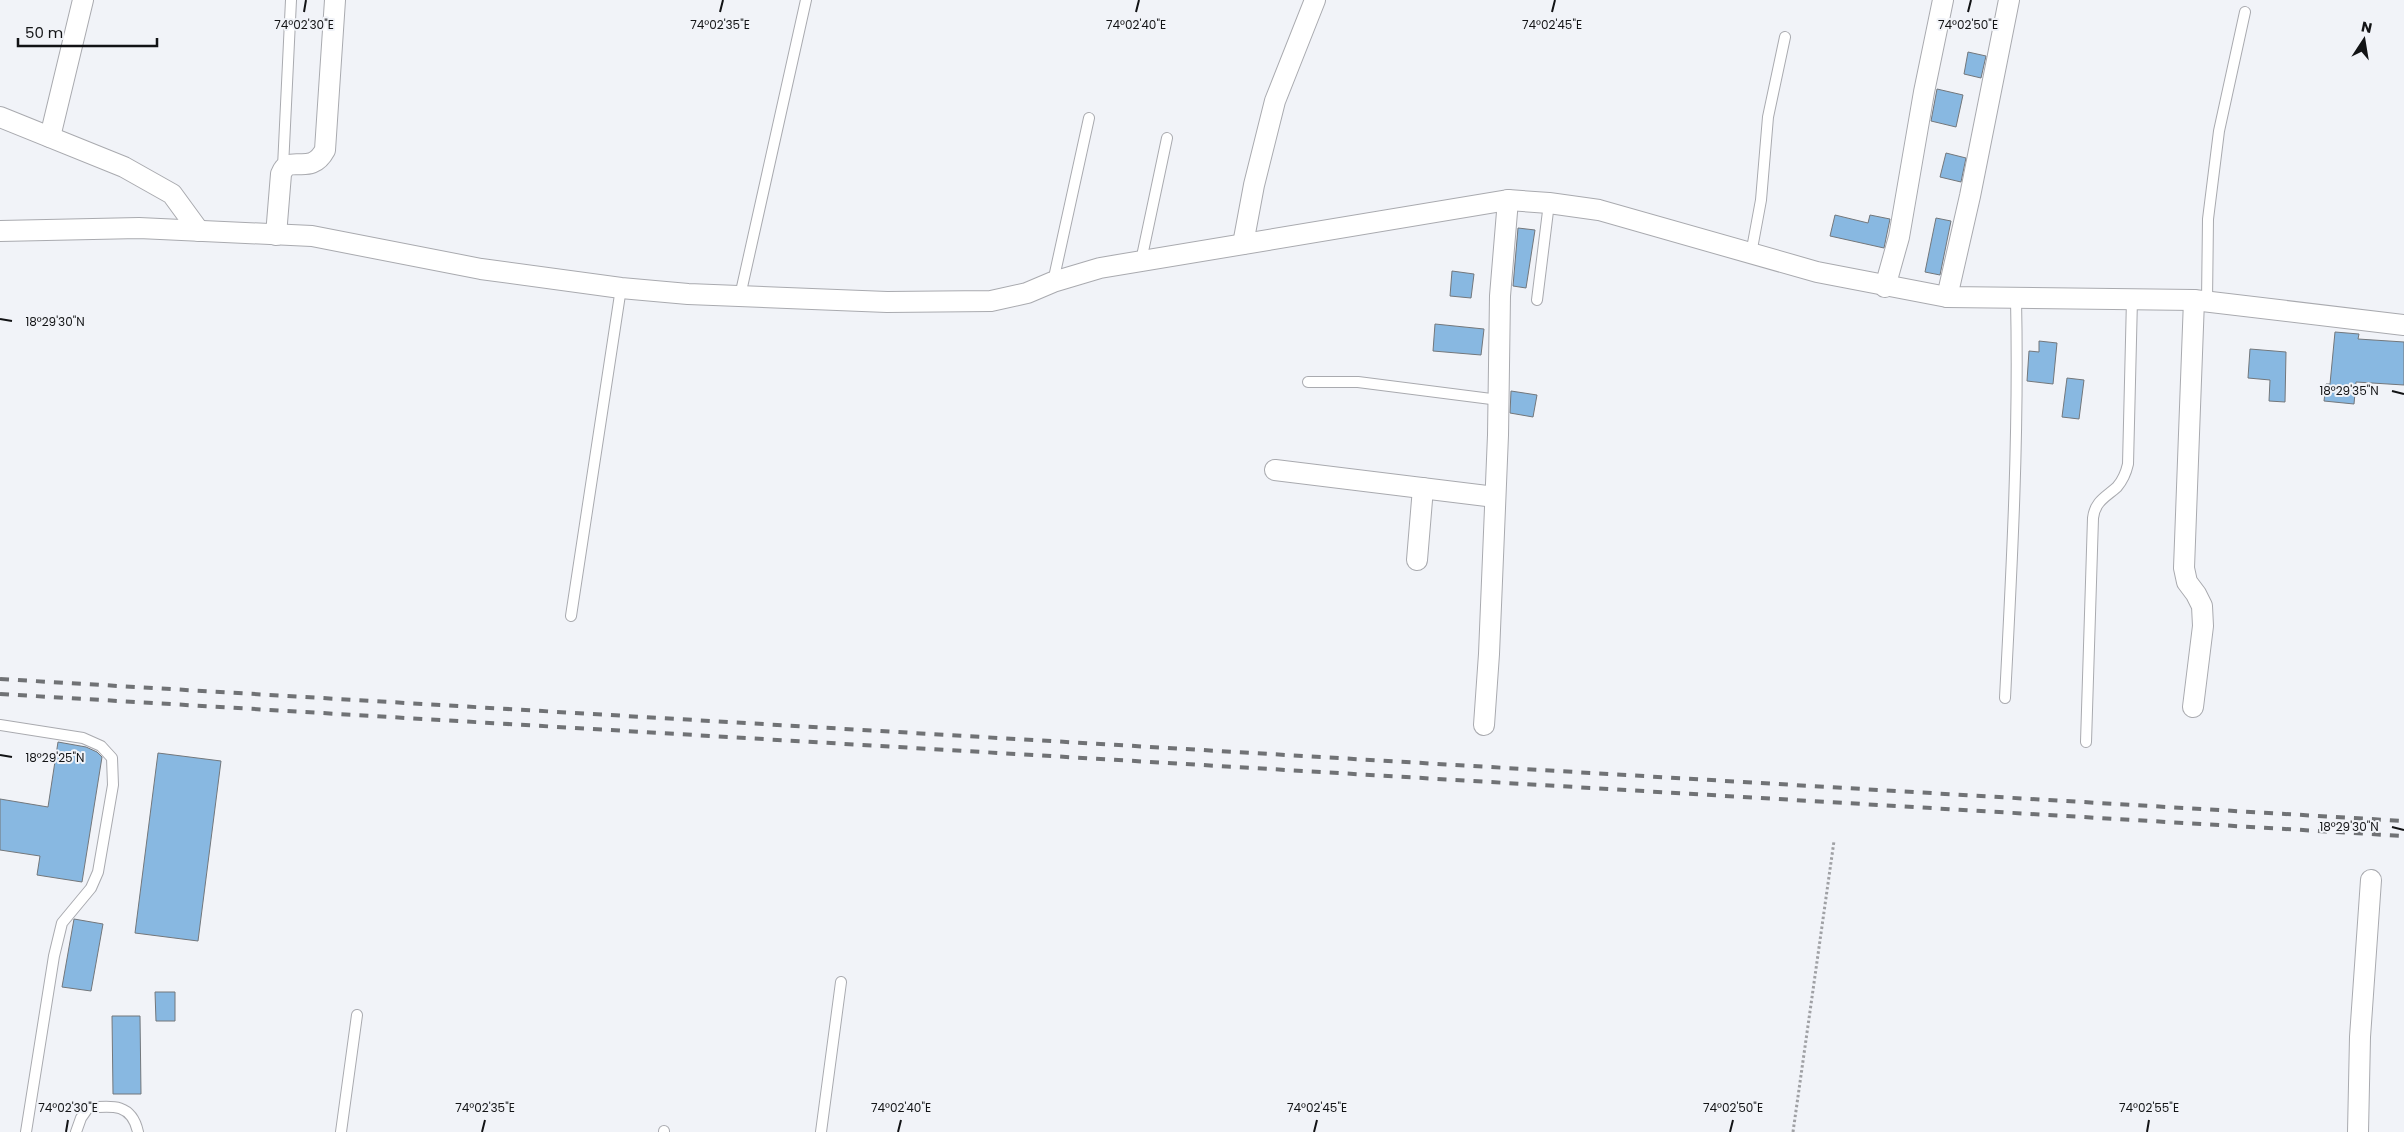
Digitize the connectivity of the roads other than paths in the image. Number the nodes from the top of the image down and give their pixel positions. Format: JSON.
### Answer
{"nodes":[{"id":1,"x":83,"y":0,"type":"edge"},
{"id":2,"x":291,"y":0,"type":"edge"},
{"id":3,"x":334,"y":0,"type":"edge"},
{"id":4,"x":806,"y":0,"type":"edge"},
{"id":5,"x":1315,"y":0,"type":"edge"},
{"id":6,"x":1943,"y":0,"type":"edge"},
{"id":7,"x":2009,"y":0,"type":"edge"},
{"id":8,"x":2245,"y":12,"type":"dead end"},
{"id":9,"x":1785,"y":37,"type":"dead end"},
{"id":10,"x":0,"y":117,"type":"edge"},
{"id":11,"x":1089,"y":118,"type":"dead end"},
{"id":12,"x":50,"y":137,"type":"junction"},
{"id":13,"x":1167,"y":138,"type":"dead end"},
{"id":14,"x":283,"y":168,"type":"junction"},
{"id":15,"x":1508,"y":200,"type":"junction"},
{"id":16,"x":1550,"y":203,"type":"junction"},
{"id":17,"x":0,"y":231,"type":"edge"},
{"id":18,"x":199,"y":231,"type":"junction"},
{"id":19,"x":276,"y":235,"type":"junction"},
{"id":20,"x":1243,"y":244,"type":"junction"},
{"id":21,"x":1751,"y":254,"type":"junction"},
{"id":22,"x":1141,"y":262,"type":"junction"},
{"id":23,"x":1054,"y":282,"type":"junction"},
{"id":24,"x":1885,"y":286,"type":"junction"},
{"id":25,"x":621,"y":288,"type":"junction"},
{"id":26,"x":740,"y":296,"type":"junction"},
{"id":27,"x":1947,"y":298,"type":"junction"},
{"id":28,"x":2016,"y":299,"type":"junction"},
{"id":29,"x":2132,"y":299,"type":"junction"},
{"id":30,"x":1537,"y":300,"type":"dead end"},
{"id":31,"x":2200,"y":301,"type":"junction"},
{"id":32,"x":2404,"y":326,"type":"edge"},
{"id":33,"x":1308,"y":382,"type":"dead end"},
{"id":34,"x":1499,"y":400,"type":"junction"},
{"id":35,"x":1275,"y":470,"type":"dead end"},
{"id":36,"x":1424,"y":488,"type":"junction"},
{"id":37,"x":1495,"y":497,"type":"junction"},
{"id":38,"x":1417,"y":560,"type":"dead end"},
{"id":39,"x":570,"y":616,"type":"dead end"},
{"id":40,"x":2005,"y":698,"type":"dead end"},
{"id":41,"x":2193,"y":707,"type":"dead end"},
{"id":42,"x":0,"y":725,"type":"edge"},
{"id":43,"x":1484,"y":725,"type":"dead end"},
{"id":44,"x":2086,"y":742,"type":"dead end"},
{"id":45,"x":2371,"y":880,"type":"dead end"},
{"id":46,"x":841,"y":982,"type":"dead end"},
{"id":47,"x":357,"y":1015,"type":"dead end"},
{"id":48,"x":26,"y":1132,"type":"edge"},
{"id":49,"x":76,"y":1132,"type":"edge"},
{"id":50,"x":138,"y":1132,"type":"edge"},
{"id":51,"x":340,"y":1132,"type":"edge"},
{"id":52,"x":821,"y":1132,"type":"edge"},
{"id":53,"x":2358,"y":1132,"type":"edge"}],
"edges":[{"from":1,"to":12,"type":"street"},
{"from":2,"to":14,"type":"lane"},
{"from":3,"to":14,"type":"street"},
{"from":4,"to":26,"type":"lane"},
{"from":5,"to":20,"type":"street"},
{"from":6,"to":24,"type":"street"},
{"from":7,"to":27,"type":"street"},
{"from":8,"to":31,"type":"lane"},
{"from":9,"to":21,"type":"lane"},
{"from":10,"to":12,"type":"street"},
{"from":11,"to":23,"type":"lane"},
{"from":12,"to":18,"type":"street"},
{"from":13,"to":22,"type":"lane"},
{"from":14,"to":19,"type":"street"},
{"from":15,"to":16,"type":"street"},
{"from":15,"to":20,"type":"street"},
{"from":15,"to":34,"type":"street"},
{"from":16,"to":21,"type":"street"},
{"from":16,"to":30,"type":"lane"},
{"from":17,"to":18,"type":"street"},
{"from":18,"to":19,"type":"street"},
{"from":19,"to":25,"type":"street"},
{"from":20,"to":22,"type":"street"},
{"from":21,"to":24,"type":"street"},
{"from":22,"to":23,"type":"street"},
{"from":23,"to":26,"type":"street"},
{"from":24,"to":27,"type":"street"},
{"from":25,"to":26,"type":"street"},
{"from":25,"to":39,"type":"lane"},
{"from":27,"to":28,"type":"street"},
{"from":28,"to":29,"type":"street"},
{"from":28,"to":40,"type":"lane"},
{"from":29,"to":31,"type":"street"},
{"from":29,"to":44,"type":"lane"},
{"from":31,"to":32,"type":"street"},
{"from":31,"to":41,"type":"street"},
{"from":33,"to":34,"type":"lane"},
{"from":34,"to":37,"type":"street"},
{"from":35,"to":36,"type":"street"},
{"from":36,"to":37,"type":"street"},
{"from":36,"to":38,"type":"street"},
{"from":37,"to":43,"type":"street"},
{"from":42,"to":48,"type":"lane"},
{"from":45,"to":53,"type":"street"},
{"from":46,"to":52,"type":"lane"},
{"from":47,"to":51,"type":"lane"},
{"from":49,"to":50,"type":"lane"}]}
